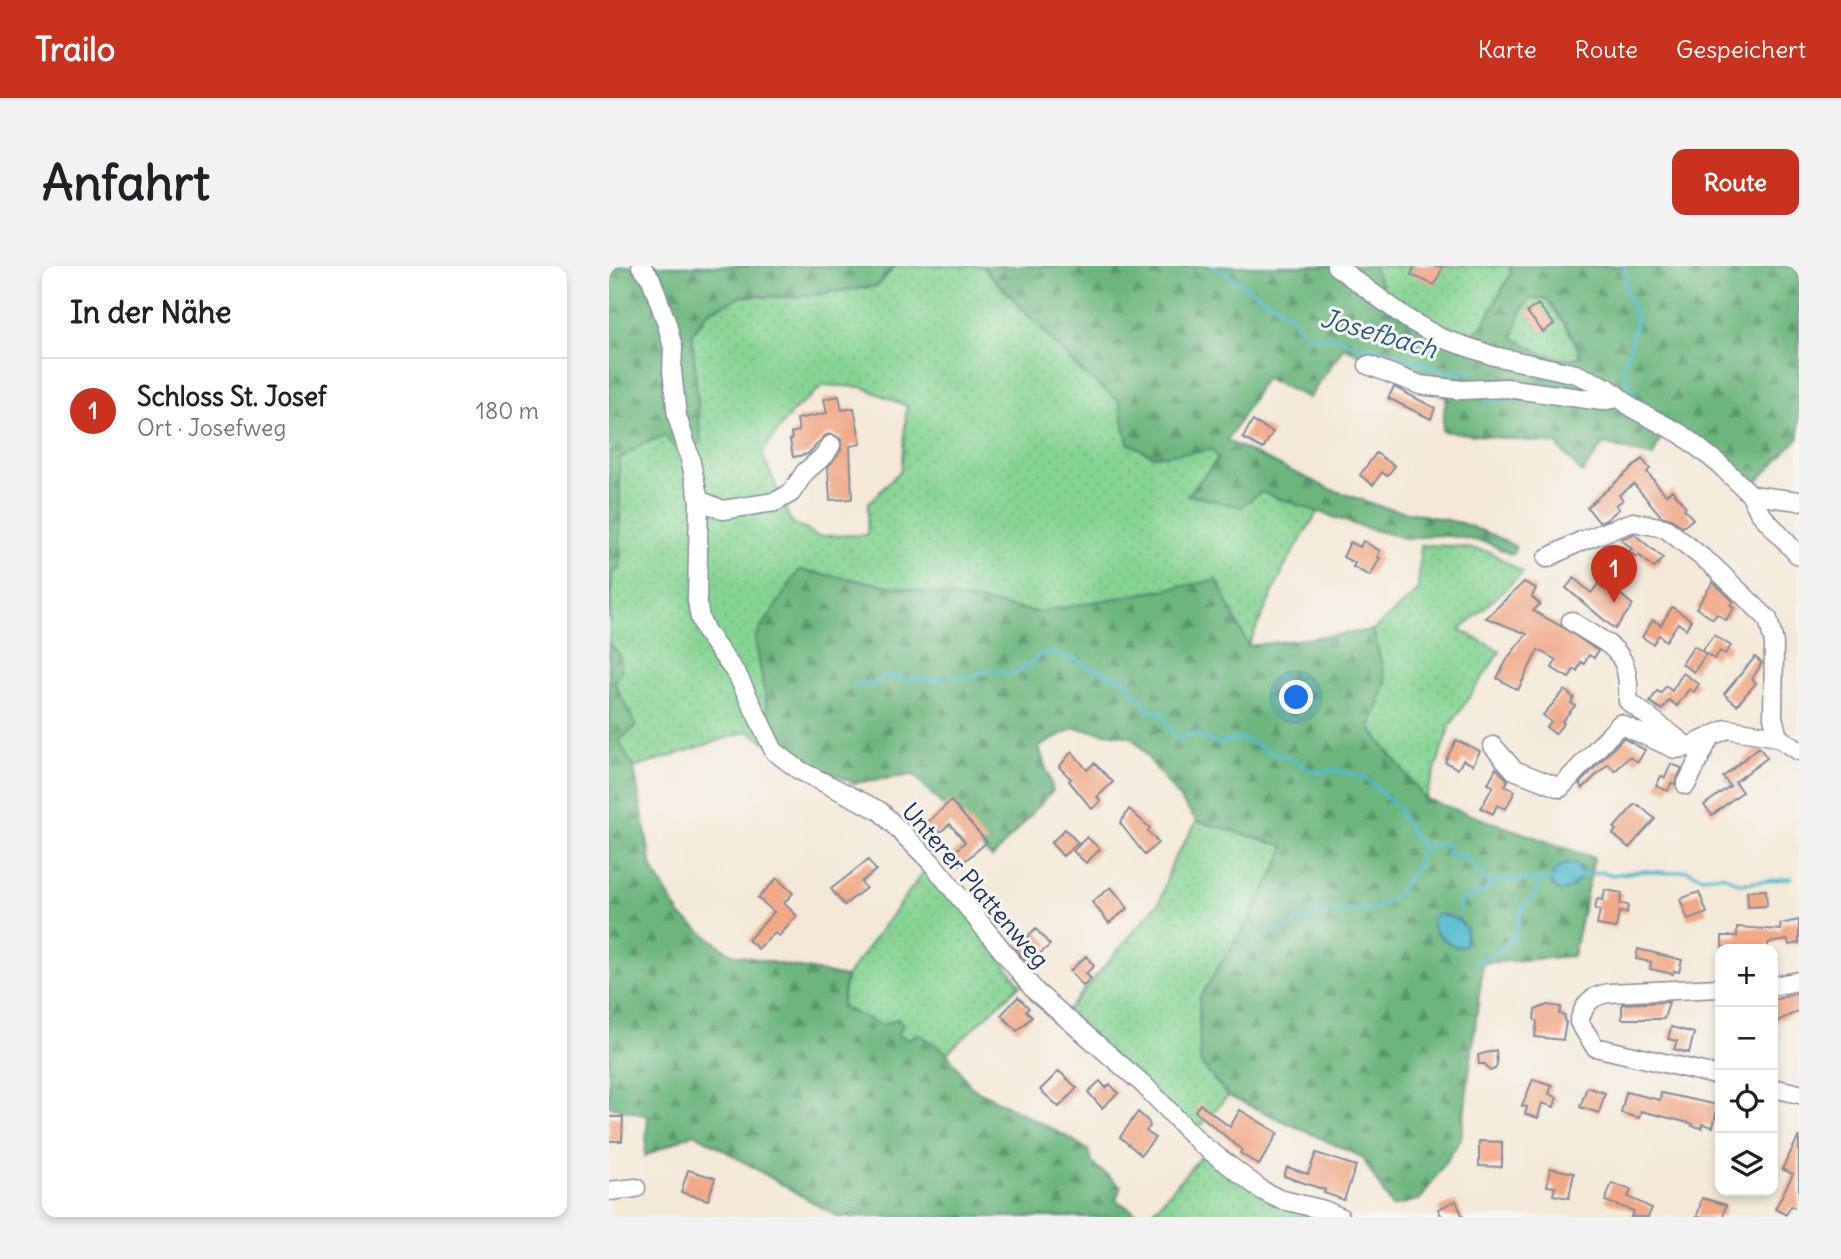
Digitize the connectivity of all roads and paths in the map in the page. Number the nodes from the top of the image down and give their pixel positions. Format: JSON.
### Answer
{"nodes":[{"id":1,"x":641,"y":266,"type":"edge"},
{"id":2,"x":1336,"y":266,"type":"edge"},
{"id":3,"x":1368,"y":365,"type":"dead end"},
{"id":4,"x":1619,"y":398,"type":"junction"},
{"id":5,"x":831,"y":445,"type":"dead end"},
{"id":6,"x":1751,"y":495,"type":"junction"},
{"id":7,"x":699,"y":500,"type":"junction"},
{"id":8,"x":1799,"y":500,"type":"edge"},
{"id":9,"x":723,"y":510,"type":"junction"},
{"id":10,"x":699,"y":529,"type":"junction"},
{"id":11,"x":1799,"y":556,"type":"edge"},
{"id":12,"x":1547,"y":558,"type":"dead end"},
{"id":13,"x":1571,"y":621,"type":"dead end"},
{"id":14,"x":1710,"y":737,"type":"junction"},
{"id":15,"x":1779,"y":737,"type":"junction"},
{"id":16,"x":1493,"y":746,"type":"dead end"},
{"id":17,"x":1688,"y":747,"type":"junction"},
{"id":18,"x":1799,"y":751,"type":"edge"},
{"id":19,"x":1686,"y":785,"type":"dead end"},
{"id":20,"x":1799,"y":981,"type":"edge"},
{"id":21,"x":1778,"y":985,"type":"edge"},
{"id":22,"x":1715,"y":988,"type":"edge"},
{"id":23,"x":1715,"y":1075,"type":"edge"},
{"id":24,"x":1778,"y":1089,"type":"edge"},
{"id":25,"x":1799,"y":1094,"type":"edge"},
{"id":26,"x":636,"y":1188,"type":"dead end"},
{"id":27,"x":609,"y":1191,"type":"edge"},
{"id":28,"x":1340,"y":1217,"type":"edge"}],
"edges":[{"from":1,"to":7,"type":"street","name":"Unterer Plattenweg"},
{"from":2,"to":4,"type":"street"},
{"from":3,"to":4,"type":"street"},
{"from":4,"to":6,"type":"street"},
{"from":5,"to":9,"type":"street"},
{"from":6,"to":8,"type":"street"},
{"from":6,"to":11,"type":"street"},
{"from":7,"to":9,"type":"street"},
{"from":7,"to":10,"type":"street","name":"Unterer Plattenweg"},
{"from":9,"to":10,"type":"street"},
{"from":10,"to":28,"type":"street","name":"Unterer Plattenweg"},
{"from":12,"to":15,"type":"street"},
{"from":13,"to":17,"type":"street"},
{"from":14,"to":15,"type":"street"},
{"from":14,"to":17,"type":"street"},
{"from":14,"to":19,"type":"street"},
{"from":15,"to":18,"type":"street"},
{"from":16,"to":17,"type":"street"},
{"from":20,"to":21,"type":"street"},
{"from":22,"to":23,"type":"street"},
{"from":24,"to":25,"type":"street"},
{"from":26,"to":27,"type":"street"}]}
